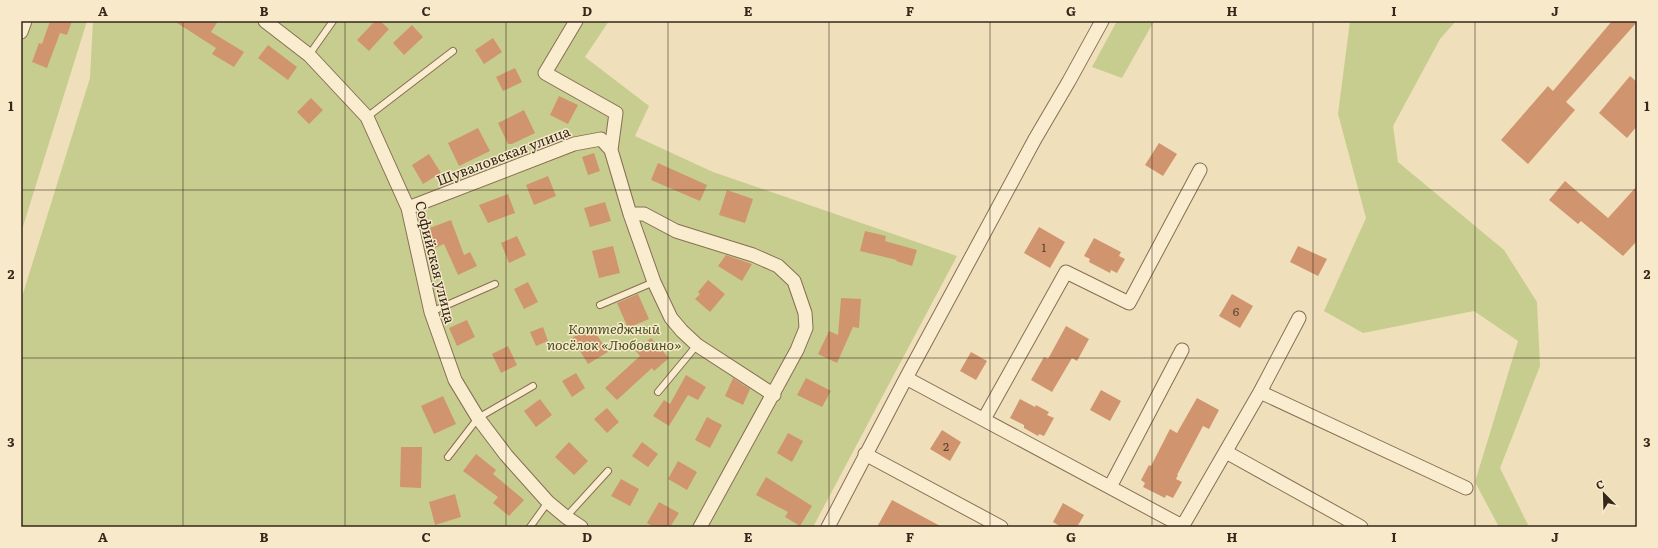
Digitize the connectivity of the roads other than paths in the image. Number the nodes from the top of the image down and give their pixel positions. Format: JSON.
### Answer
{"nodes":[{"id":1,"x":25,"y":21,"type":"edge"},
{"id":2,"x":265,"y":21,"type":"edge"},
{"id":3,"x":333,"y":21,"type":"edge"},
{"id":4,"x":576,"y":21,"type":"edge"},
{"id":5,"x":1102,"y":21,"type":"edge"},
{"id":6,"x":21,"y":32,"type":"edge"},
{"id":7,"x":453,"y":51,"type":"dead end"},
{"id":8,"x":309,"y":55,"type":"junction"},
{"id":9,"x":366,"y":117,"type":"junction"},
{"id":10,"x":611,"y":150,"type":"junction"},
{"id":11,"x":1200,"y":170,"type":"dead end"},
{"id":12,"x":408,"y":208,"type":"junction"},
{"id":13,"x":630,"y":214,"type":"junction"},
{"id":14,"x":654,"y":282,"type":"junction"},
{"id":15,"x":495,"y":284,"type":"dead end"},
{"id":16,"x":600,"y":304,"type":"dead end"},
{"id":17,"x":431,"y":312,"type":"junction"},
{"id":18,"x":1299,"y":318,"type":"dead end"},
{"id":19,"x":697,"y":345,"type":"junction"},
{"id":20,"x":1182,"y":350,"type":"dead end"},
{"id":21,"x":906,"y":378,"type":"junction"},
{"id":22,"x":532,"y":386,"type":"dead end"},
{"id":23,"x":658,"y":392,"type":"dead end"},
{"id":24,"x":1260,"y":392,"type":"junction"},
{"id":25,"x":774,"y":395,"type":"junction"},
{"id":26,"x":478,"y":418,"type":"junction"},
{"id":27,"x":984,"y":419,"type":"junction"},
{"id":28,"x":1226,"y":452,"type":"junction"},
{"id":29,"x":865,"y":454,"type":"junction"},
{"id":30,"x":448,"y":457,"type":"dead end"},
{"id":31,"x":608,"y":471,"type":"dead end"},
{"id":32,"x":1110,"y":486,"type":"junction"},
{"id":33,"x":1466,"y":488,"type":"dead end"},
{"id":34,"x":548,"y":502,"type":"junction"},
{"id":35,"x":566,"y":518,"type":"junction"},
{"id":36,"x":530,"y":527,"type":"edge"},
{"id":37,"x":581,"y":527,"type":"edge"},
{"id":38,"x":700,"y":527,"type":"edge"},
{"id":39,"x":828,"y":527,"type":"edge"},
{"id":40,"x":1001,"y":527,"type":"edge"},
{"id":41,"x":1183,"y":527,"type":"edge"},
{"id":42,"x":1361,"y":527,"type":"edge"}],
"edges":[{"from":1,"to":6,"type":"street"},
{"from":2,"to":8,"type":"street","name":"Софийская улица"},
{"from":3,"to":8,"type":"lane"},
{"from":4,"to":10,"type":"street"},
{"from":5,"to":21,"type":"street"},
{"from":7,"to":9,"type":"lane"},
{"from":8,"to":9,"type":"street","name":"Софийская улица"},
{"from":9,"to":12,"type":"street","name":"Софийская улица"},
{"from":10,"to":12,"type":"street","name":"Шуваловская улица"},
{"from":10,"to":13,"type":"street"},
{"from":11,"to":27,"type":"street"},
{"from":12,"to":17,"type":"street","name":"Софийская улица"},
{"from":13,"to":14,"type":"street"},
{"from":13,"to":25,"type":"street"},
{"from":14,"to":16,"type":"lane"},
{"from":14,"to":19,"type":"street"},
{"from":15,"to":17,"type":"lane"},
{"from":17,"to":26,"type":"street","name":"Софийская улица"},
{"from":18,"to":24,"type":"street"},
{"from":19,"to":23,"type":"lane"},
{"from":19,"to":25,"type":"street"},
{"from":20,"to":32,"type":"street"},
{"from":21,"to":27,"type":"street"},
{"from":21,"to":29,"type":"street"},
{"from":22,"to":26,"type":"lane"},
{"from":24,"to":28,"type":"street"},
{"from":24,"to":33,"type":"street"},
{"from":25,"to":38,"type":"street"},
{"from":26,"to":30,"type":"lane"},
{"from":26,"to":34,"type":"street","name":"Софийская улица"},
{"from":27,"to":32,"type":"street"},
{"from":28,"to":41,"type":"street"},
{"from":28,"to":42,"type":"street"},
{"from":29,"to":39,"type":"street"},
{"from":29,"to":40,"type":"street"},
{"from":31,"to":35,"type":"lane"},
{"from":32,"to":41,"type":"street"},
{"from":34,"to":35,"type":"street","name":"Софийская улица"},
{"from":34,"to":36,"type":"lane"},
{"from":35,"to":37,"type":"street","name":"Софийская улица"}]}
